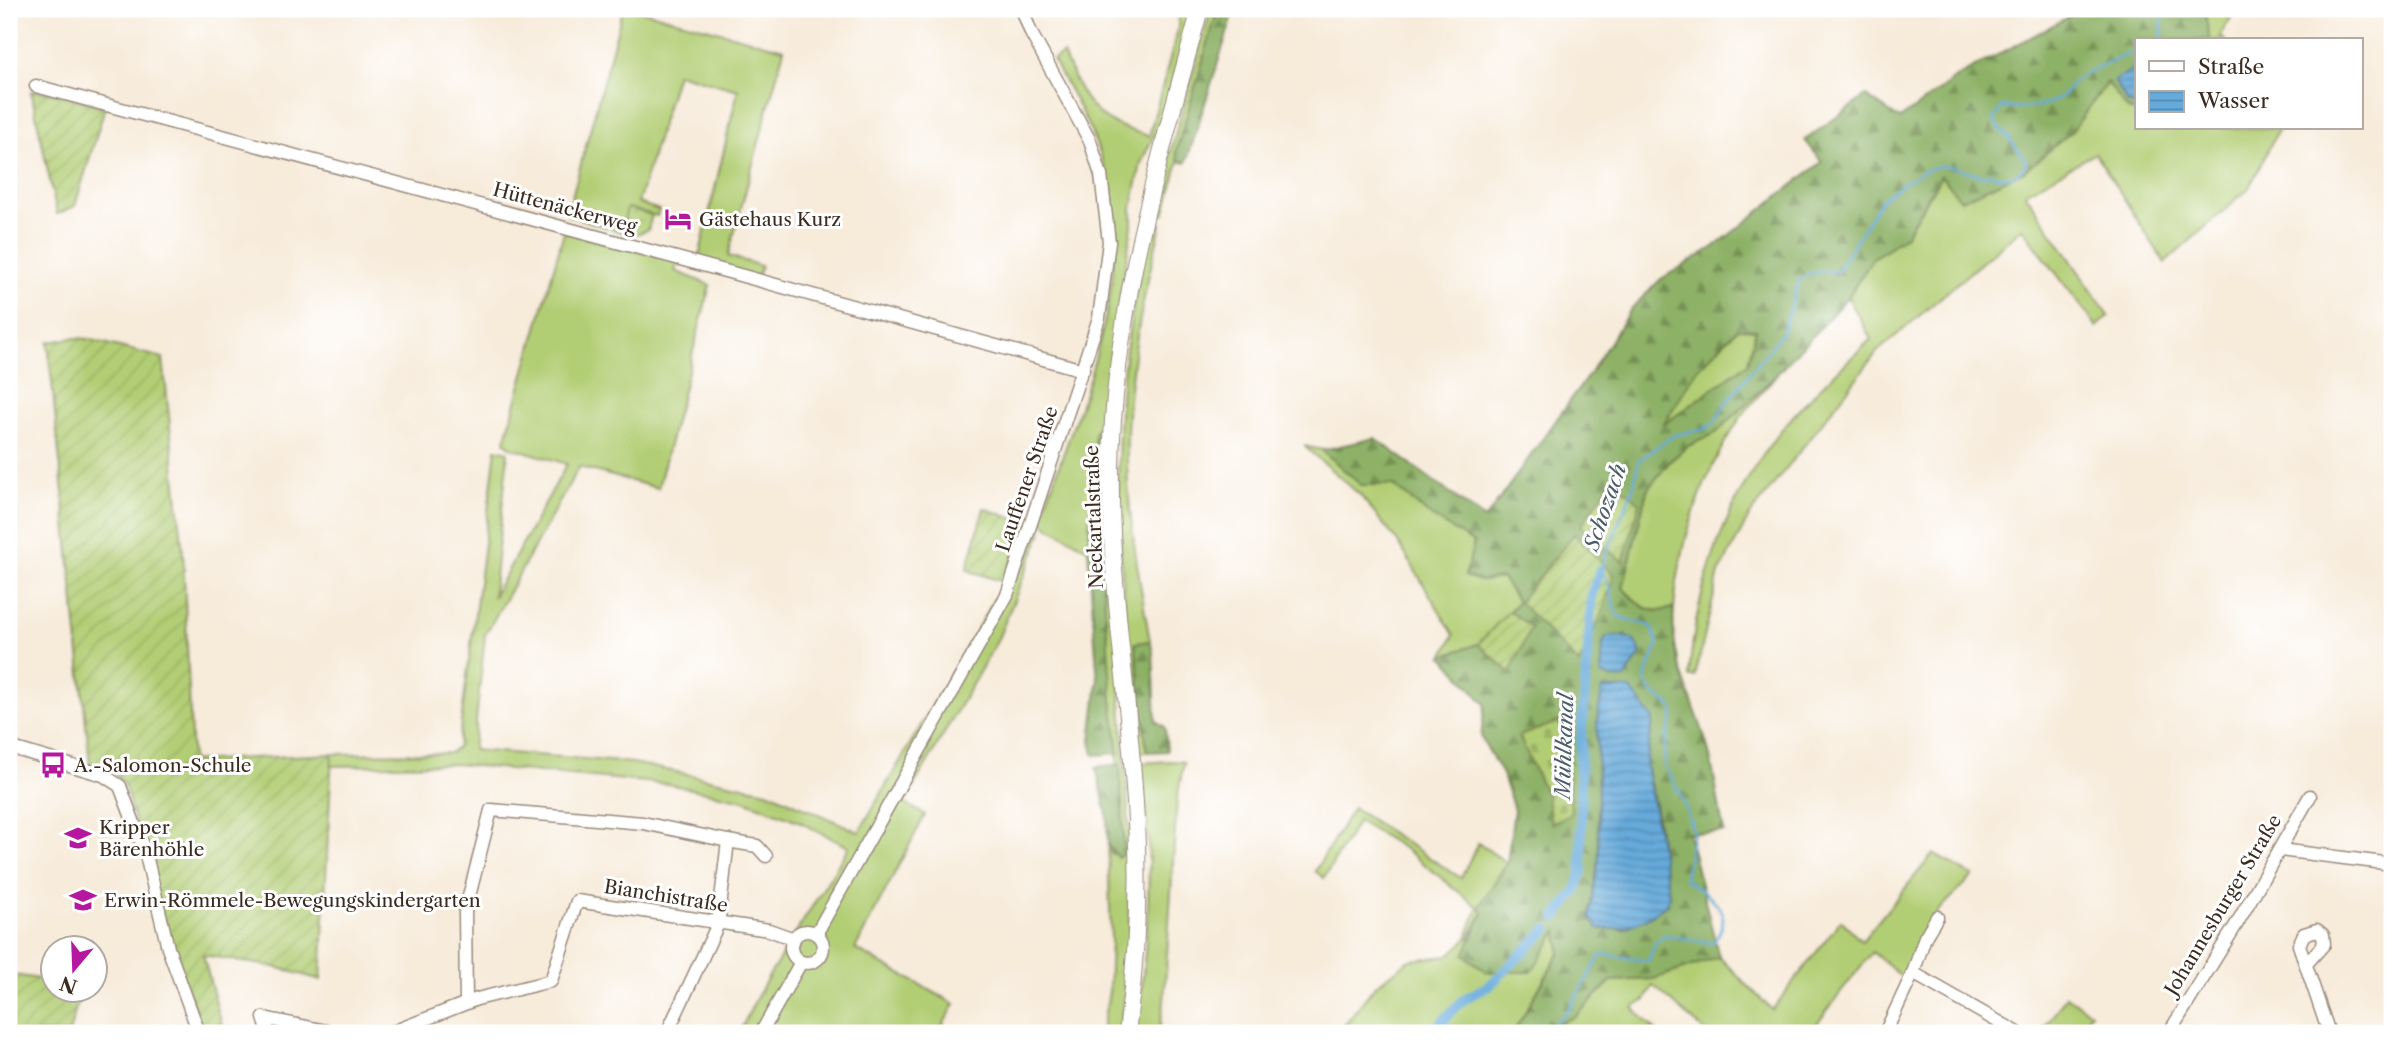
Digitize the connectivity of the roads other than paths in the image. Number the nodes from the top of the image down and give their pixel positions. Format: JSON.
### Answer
{"nodes":[{"id":1,"x":1022,"y":9,"type":"edge"},
{"id":2,"x":1200,"y":9,"type":"edge"},
{"id":3,"x":36,"y":86,"type":"dead end"},
{"id":4,"x":1083,"y":370,"type":"junction"},
{"id":5,"x":9,"y":747,"type":"edge"},
{"id":6,"x":2310,"y":796,"type":"dead end"},
{"id":7,"x":727,"y":841,"type":"junction"},
{"id":8,"x":2280,"y":850,"type":"junction"},
{"id":9,"x":766,"y":856,"type":"dead end"},
{"id":10,"x":2392,"y":864,"type":"edge"},
{"id":11,"x":1937,"y":917,"type":"dead end"},
{"id":12,"x":718,"y":924,"type":"junction"},
{"id":13,"x":816,"y":934,"type":"junction"},
{"id":14,"x":794,"y":939,"type":"junction"},
{"id":15,"x":800,"y":962,"type":"junction"},
{"id":16,"x":2308,"y":963,"type":"dead end"},
{"id":17,"x":1913,"y":973,"type":"junction"},
{"id":18,"x":466,"y":1003,"type":"junction"},
{"id":19,"x":199,"y":1033,"type":"edge"},
{"id":20,"x":269,"y":1033,"type":"edge"},
{"id":21,"x":336,"y":1033,"type":"edge"},
{"id":22,"x":390,"y":1033,"type":"edge"},
{"id":23,"x":667,"y":1033,"type":"edge"},
{"id":24,"x":761,"y":1033,"type":"edge"},
{"id":25,"x":1126,"y":1033,"type":"edge"},
{"id":26,"x":1885,"y":1033,"type":"edge"},
{"id":27,"x":2018,"y":1033,"type":"edge"},
{"id":28,"x":2169,"y":1033,"type":"edge"},
{"id":29,"x":2329,"y":1033,"type":"edge"}],
"edges":[{"from":1,"to":4,"type":"street","name":"Lauffener Straße"},
{"from":2,"to":25,"type":"main road","name":"Neckartalstraße"},
{"from":3,"to":4,"type":"street","name":"Hüttenäckerweg"},
{"from":4,"to":13,"type":"street","name":"Lauffener Straße"},
{"from":5,"to":19,"type":"street"},
{"from":6,"to":8,"type":"street","name":"Johannesburger Straße"},
{"from":7,"to":9,"type":"street"},
{"from":7,"to":12,"type":"street"},
{"from":7,"to":18,"type":"street"},
{"from":8,"to":10,"type":"street"},
{"from":8,"to":28,"type":"street","name":"Johannesburger Straße"},
{"from":11,"to":17,"type":"street"},
{"from":12,"to":14,"type":"street","name":"Bianchistraße"},
{"from":12,"to":18,"type":"street","name":"Bianchistraße"},
{"from":12,"to":23,"type":"street"},
{"from":13,"to":14,"type":"street"},
{"from":13,"to":15,"type":"street","name":"Lauffener Straße"},
{"from":14,"to":15,"type":"street"},
{"from":15,"to":24,"type":"street","name":"Lauffener Straße"},
{"from":16,"to":29,"type":"street"},
{"from":17,"to":26,"type":"street"},
{"from":17,"to":27,"type":"street"},
{"from":18,"to":22,"type":"street"},
{"from":20,"to":21,"type":"street"}]}
